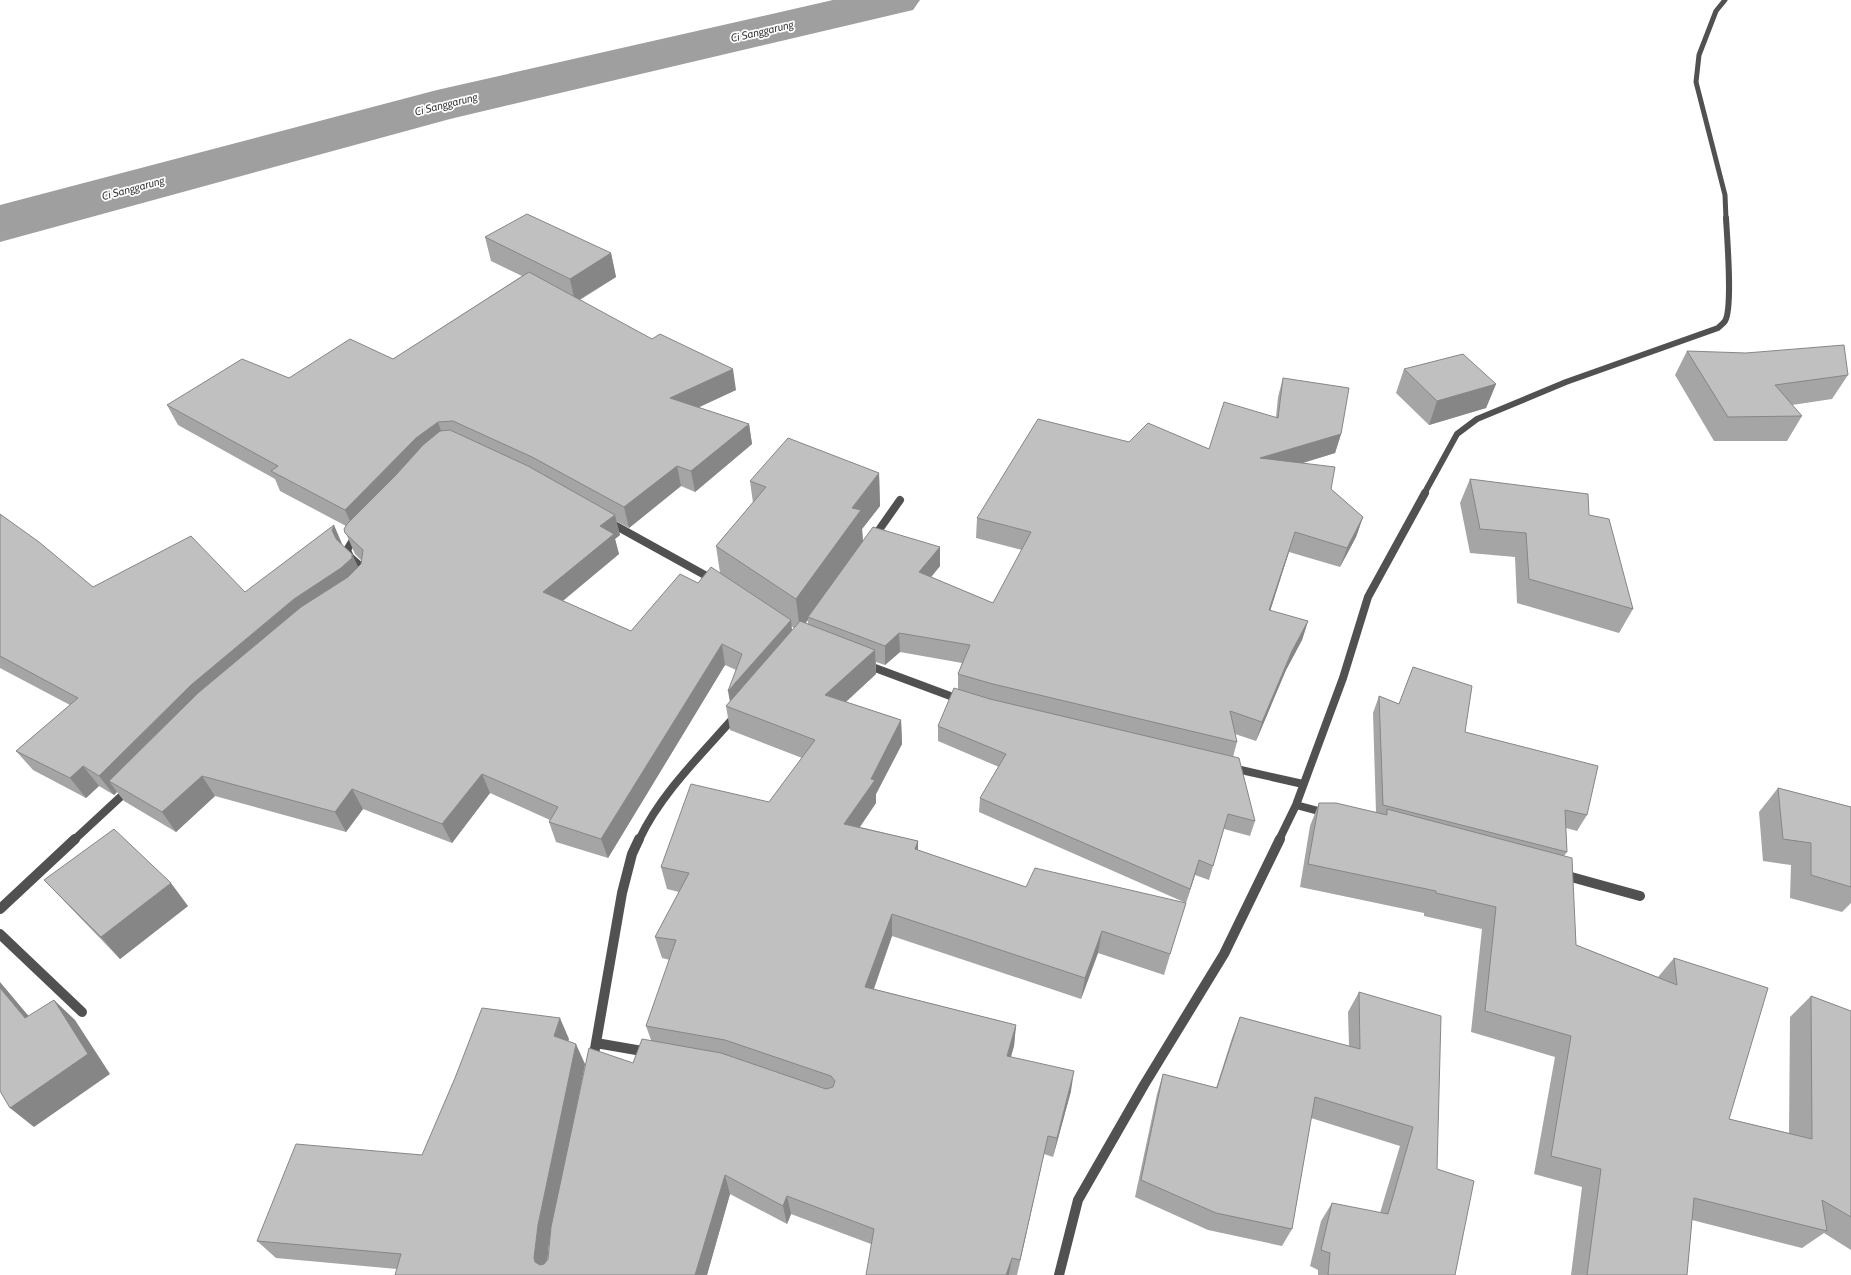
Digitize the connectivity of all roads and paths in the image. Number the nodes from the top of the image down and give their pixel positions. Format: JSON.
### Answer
{"nodes":[{"id":1,"x":1725,"y":0,"type":"edge"},
{"id":2,"x":900,"y":500,"type":"dead end"},
{"id":3,"x":602,"y":519,"type":"edge"},
{"id":4,"x":363,"y":529,"type":"edge"},
{"id":5,"x":869,"y":545,"type":"edge"},
{"id":6,"x":366,"y":581,"type":"edge"},
{"id":7,"x":716,"y":582,"type":"edge"},
{"id":8,"x":858,"y":661,"type":"edge"},
{"id":9,"x":971,"y":703,"type":"edge"},
{"id":10,"x":740,"y":710,"type":"edge"},
{"id":11,"x":1227,"y":766,"type":"edge"},
{"id":12,"x":136,"y":782,"type":"edge"},
{"id":13,"x":1303,"y":784,"type":"junction"},
{"id":14,"x":1296,"y":805,"type":"junction"},
{"id":15,"x":1334,"y":815,"type":"edge"},
{"id":16,"x":1556,"y":873,"type":"edge"},
{"id":17,"x":1640,"y":896,"type":"dead end"},
{"id":18,"x":0,"y":909,"type":"edge"},
{"id":19,"x":0,"y":934,"type":"edge"},
{"id":20,"x":82,"y":1012,"type":"dead end"},
{"id":21,"x":596,"y":1043,"type":"junction"},
{"id":22,"x":658,"y":1054,"type":"edge"},
{"id":23,"x":590,"y":1073,"type":"edge"},
{"id":24,"x":1059,"y":1275,"type":"edge"}],
"edges":[{"from":1,"to":13,"type":"street"},
{"from":2,"to":5,"type":"street"},
{"from":3,"to":7,"type":"street"},
{"from":4,"to":6,"type":"street"},
{"from":8,"to":9,"type":"street"},
{"from":10,"to":21,"type":"street"},
{"from":11,"to":13,"type":"street"},
{"from":12,"to":18,"type":"street"},
{"from":13,"to":14,"type":"street"},
{"from":14,"to":15,"type":"street"},
{"from":14,"to":24,"type":"street"},
{"from":16,"to":17,"type":"street"},
{"from":19,"to":20,"type":"street"},
{"from":21,"to":22,"type":"street"},
{"from":21,"to":23,"type":"street"}]}
